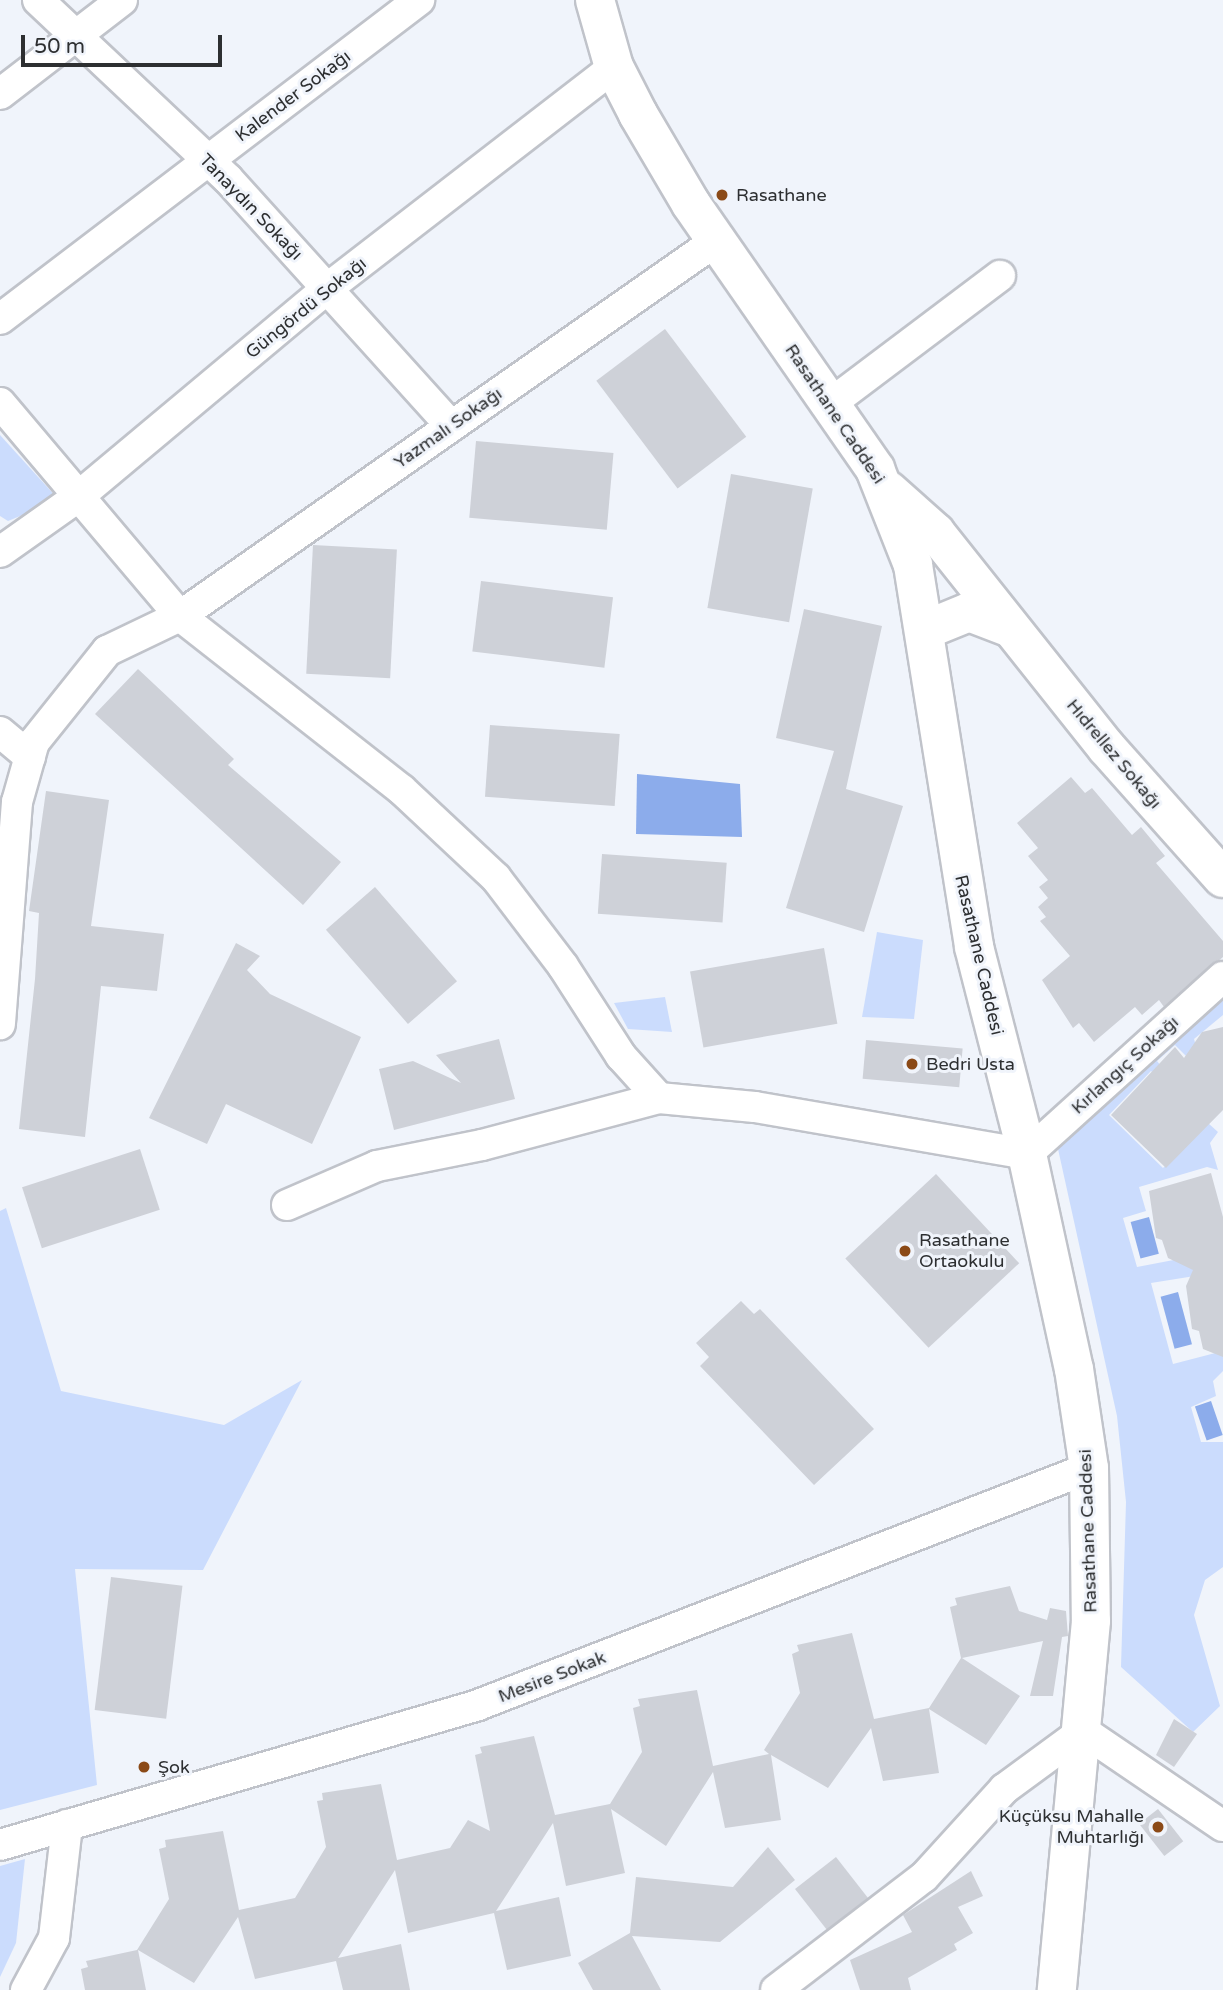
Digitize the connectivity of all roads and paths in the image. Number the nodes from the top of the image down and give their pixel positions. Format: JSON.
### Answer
{"nodes":[{"id":1,"x":38,"y":0,"type":"edge"},
{"id":2,"x":122,"y":0,"type":"edge"},
{"id":3,"x":419,"y":0,"type":"edge"},
{"id":4,"x":595,"y":0,"type":"edge"},
{"id":5,"x":76,"y":38,"type":"junction"},
{"id":6,"x":614,"y":67,"type":"junction"},
{"id":7,"x":0,"y":94,"type":"edge"},
{"id":8,"x":208,"y":160,"type":"junction"},
{"id":9,"x":716,"y":241,"type":"junction"},
{"id":10,"x":1000,"y":276,"type":"dead end"},
{"id":11,"x":328,"y":288,"type":"junction"},
{"id":12,"x":0,"y":319,"type":"edge"},
{"id":13,"x":0,"y":403,"type":"edge"},
{"id":14,"x":830,"y":404,"type":"junction"},
{"id":15,"x":451,"y":426,"type":"junction"},
{"id":16,"x":884,"y":487,"type":"junction"},
{"id":17,"x":79,"y":496,"type":"junction"},
{"id":18,"x":0,"y":552,"type":"edge"},
{"id":19,"x":180,"y":616,"type":"junction"},
{"id":20,"x":1008,"y":627,"type":"junction"},
{"id":21,"x":925,"y":630,"type":"junction"},
{"id":22,"x":0,"y":732,"type":"edge"},
{"id":23,"x":30,"y":757,"type":"junction"},
{"id":24,"x":1223,"y":878,"type":"edge"},
{"id":25,"x":1223,"y":977,"type":"edge"},
{"id":26,"x":0,"y":1024,"type":"edge"},
{"id":27,"x":659,"y":1098,"type":"junction"},
{"id":28,"x":1027,"y":1154,"type":"junction"},
{"id":29,"x":287,"y":1205,"type":"dead end"},
{"id":30,"x":1089,"y":1468,"type":"junction"},
{"id":31,"x":1083,"y":1731,"type":"junction"},
{"id":32,"x":67,"y":1825,"type":"junction"},
{"id":33,"x":1223,"y":1826,"type":"edge"},
{"id":34,"x":0,"y":1845,"type":"edge"},
{"id":35,"x":26,"y":1990,"type":"edge"},
{"id":36,"x":776,"y":1990,"type":"edge"},
{"id":37,"x":1057,"y":1990,"type":"edge"}],
"edges":[{"from":1,"to":5,"type":"street","name":"Tanaydın Sokağı"},
{"from":2,"to":5,"type":"street"},
{"from":3,"to":8,"type":"street","name":"Kalender Sokağı"},
{"from":4,"to":6,"type":"street","name":"Rasathane Caddesi"},
{"from":5,"to":7,"type":"street"},
{"from":5,"to":8,"type":"street","name":"Tanaydın Sokağı"},
{"from":6,"to":9,"type":"street","name":"Rasathane Caddesi"},
{"from":6,"to":11,"type":"street","name":"Güngördü Sokağı"},
{"from":8,"to":11,"type":"street","name":"Tanaydın Sokağı"},
{"from":8,"to":12,"type":"street","name":"Kalender Sokağı"},
{"from":9,"to":14,"type":"street","name":"Rasathane Caddesi"},
{"from":9,"to":15,"type":"street","name":"Yazmalı Sokağı"},
{"from":10,"to":14,"type":"street"},
{"from":11,"to":15,"type":"street","name":"Tanaydın Sokağı"},
{"from":11,"to":17,"type":"street","name":"Güngördü Sokağı"},
{"from":13,"to":17,"type":"street"},
{"from":14,"to":16,"type":"street","name":"Rasathane Caddesi"},
{"from":15,"to":19,"type":"street","name":"Yazmalı Sokağı"},
{"from":16,"to":20,"type":"street","name":"Hıdrellez Sokağı"},
{"from":16,"to":21,"type":"street","name":"Rasathane Caddesi"},
{"from":17,"to":18,"type":"street","name":"Güngördü Sokağı"},
{"from":17,"to":19,"type":"street"},
{"from":19,"to":23,"type":"street","name":"Yazmalı Sokağı"},
{"from":19,"to":27,"type":"street"},
{"from":20,"to":21,"type":"street","name":"Hıdrellez Sokağı"},
{"from":20,"to":24,"type":"street","name":"Hıdrellez Sokağı"},
{"from":21,"to":28,"type":"street","name":"Rasathane Caddesi"},
{"from":22,"to":23,"type":"street"},
{"from":23,"to":26,"type":"street","name":"Yazmalı Sokağı"},
{"from":25,"to":28,"type":"street","name":"Kırlangıç Sokağı"},
{"from":27,"to":28,"type":"street"},
{"from":27,"to":29,"type":"street"},
{"from":28,"to":30,"type":"street","name":"Rasathane Caddesi"},
{"from":30,"to":31,"type":"street","name":"Rasathane Caddesi"},
{"from":30,"to":32,"type":"street","name":"Mesire Sokak"},
{"from":31,"to":33,"type":"street"},
{"from":31,"to":36,"type":"street"},
{"from":31,"to":37,"type":"street","name":"Rasathane Caddesi"},
{"from":32,"to":34,"type":"street","name":"Mesire Sokak"},
{"from":32,"to":35,"type":"street"}]}
